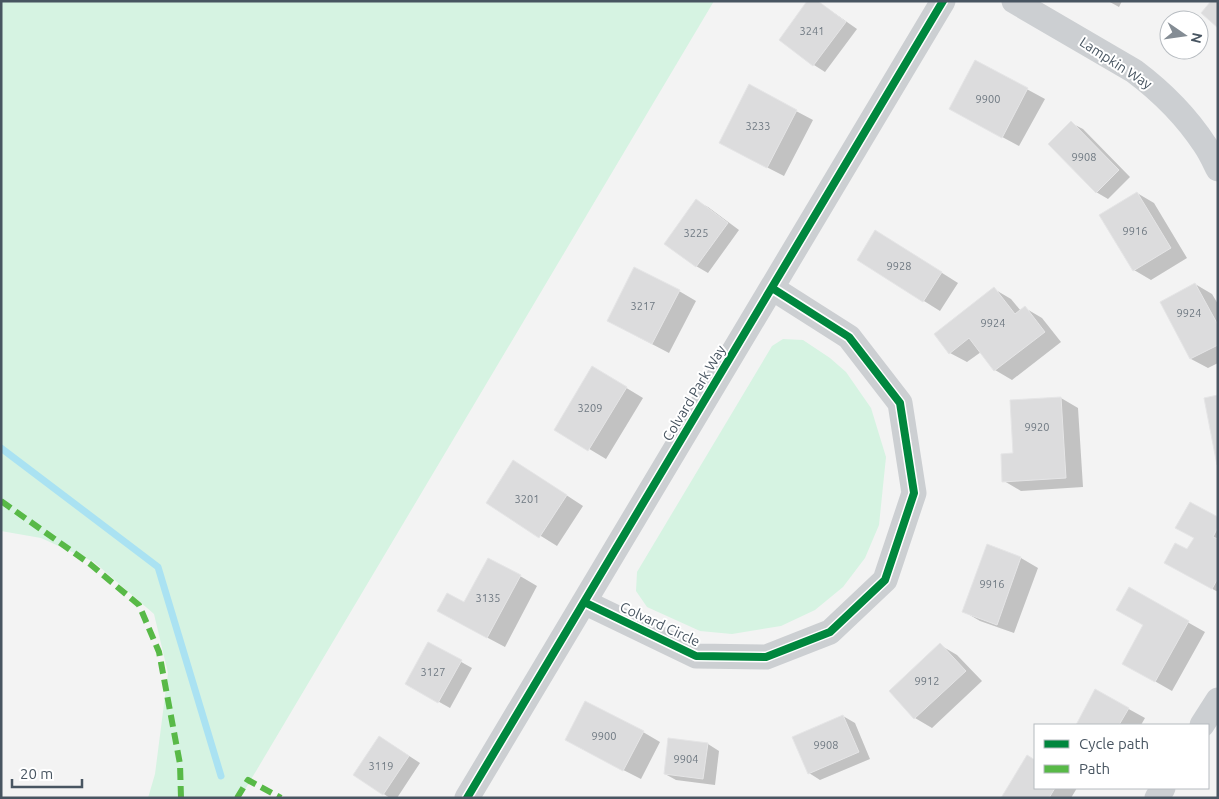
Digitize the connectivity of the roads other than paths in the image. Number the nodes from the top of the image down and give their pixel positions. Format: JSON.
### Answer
{"nodes":[{"id":1,"x":942,"y":1,"type":"edge"},
{"id":2,"x":1014,"y":1,"type":"edge"},
{"id":3,"x":1218,"y":169,"type":"edge"},
{"id":4,"x":772,"y":288,"type":"junction"},
{"id":5,"x":584,"y":602,"type":"junction"},
{"id":6,"x":1218,"y":700,"type":"edge"},
{"id":7,"x":1203,"y":724,"type":"edge"},
{"id":8,"x":467,"y":798,"type":"edge"}],
"edges":[{"from":1,"to":4,"type":"street","name":"Colvard Park Way"},
{"from":2,"to":3,"type":"street","name":"Lampkin Way"},
{"from":4,"to":5,"type":"street","name":"Colvard Park Way"},
{"from":4,"to":5,"type":"street","name":"Colvard Circle"},
{"from":5,"to":8,"type":"street","name":"Colvard Park Way"},
{"from":6,"to":7,"type":"street"}]}
